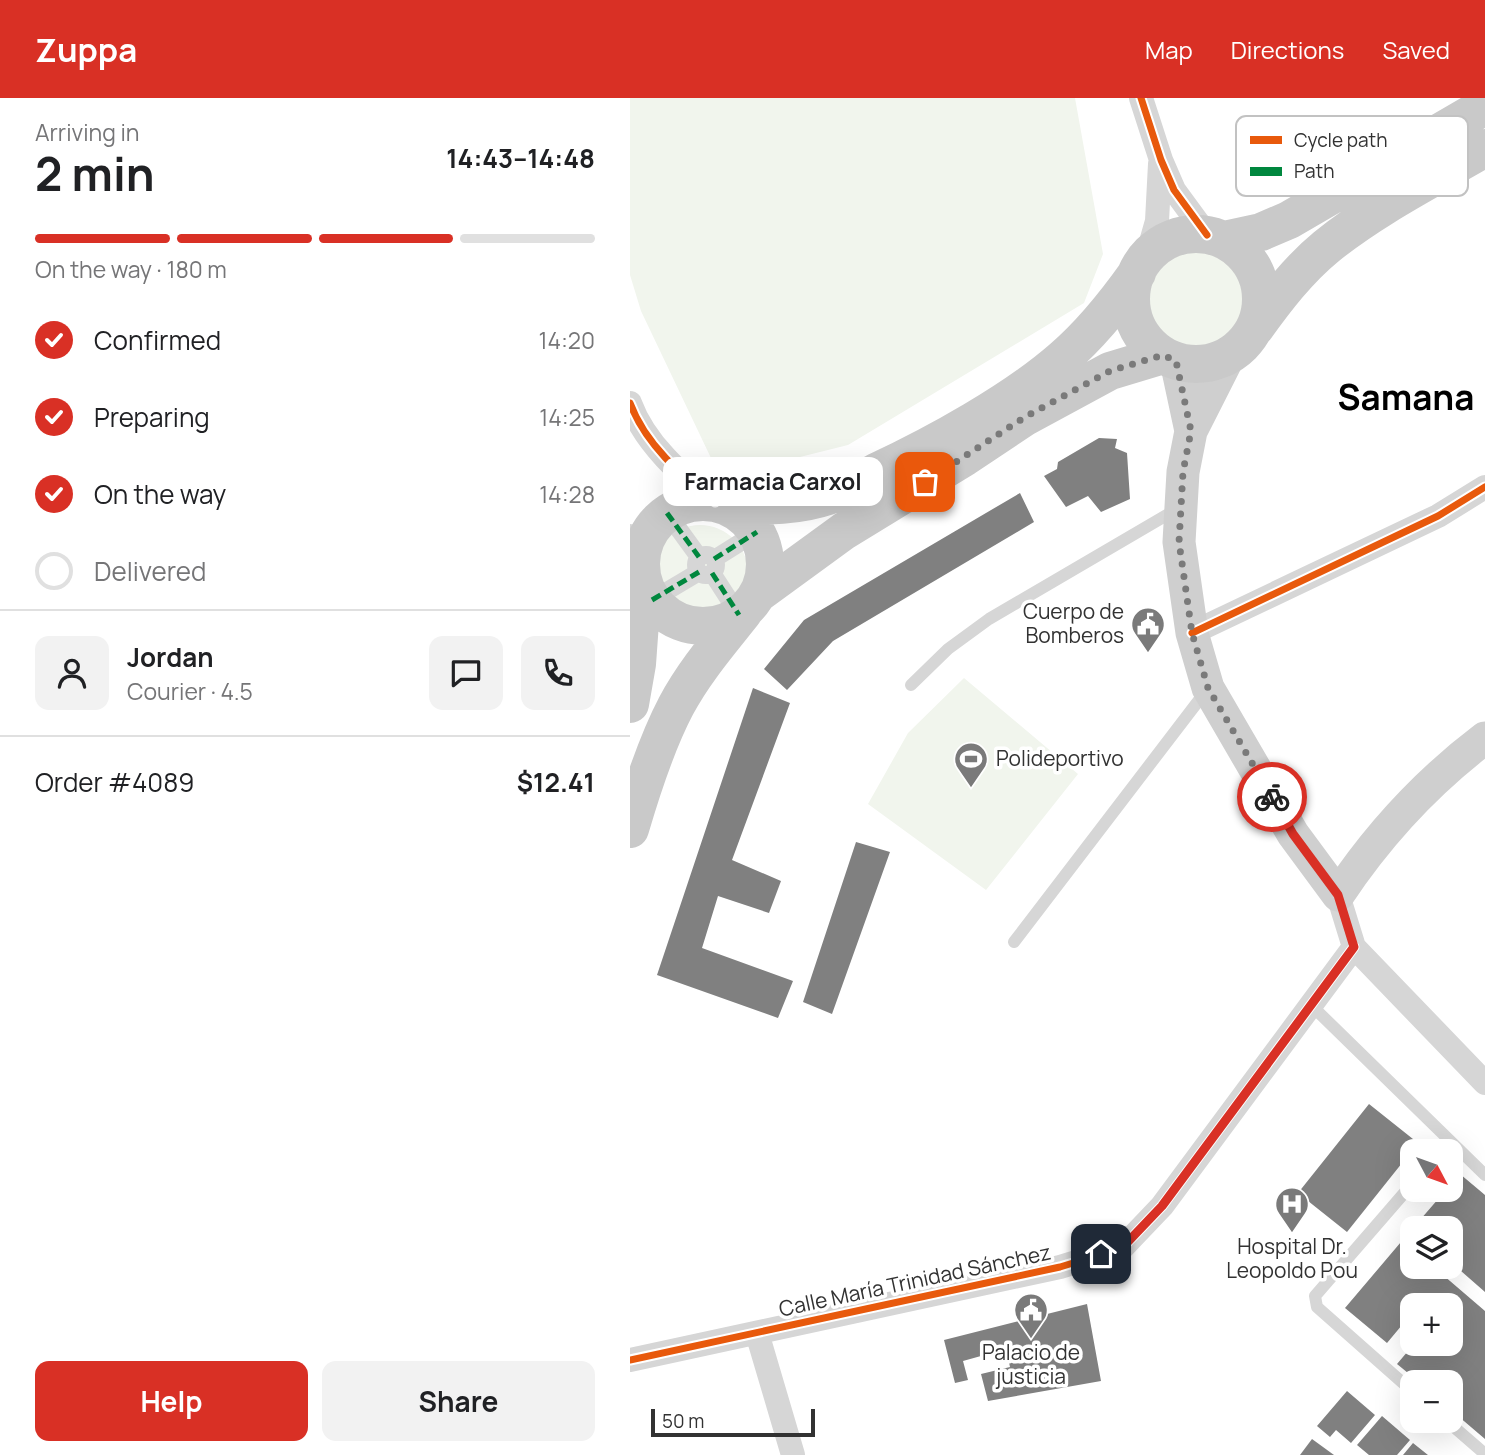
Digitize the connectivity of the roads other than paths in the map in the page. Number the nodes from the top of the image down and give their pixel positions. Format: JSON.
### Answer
{"nodes":[{"id":1,"x":1141,"y":98,"type":"edge"},
{"id":2,"x":1485,"y":106,"type":"edge"},
{"id":3,"x":1468,"y":116,"type":"edge"},
{"id":4,"x":1485,"y":148,"type":"edge"},
{"id":5,"x":1468,"y":158,"type":"edge"},
{"id":6,"x":1161,"y":160,"type":"junction"},
{"id":7,"x":1330,"y":196,"type":"edge"},
{"id":8,"x":1404,"y":196,"type":"edge"},
{"id":9,"x":1216,"y":237,"type":"junction"},
{"id":10,"x":1142,"y":265,"type":"junction"},
{"id":11,"x":1242,"y":342,"type":"junction"},
{"id":12,"x":1170,"y":358,"type":"junction"},
{"id":13,"x":630,"y":403,"type":"edge"},
{"id":14,"x":1191,"y":431,"type":"junction"},
{"id":15,"x":1485,"y":487,"type":"edge"},
{"id":16,"x":721,"y":504,"type":"junction"},
{"id":17,"x":1181,"y":507,"type":"junction"},
{"id":18,"x":667,"y":513,"type":"junction"},
{"id":19,"x":758,"y":532,"type":"junction"},
{"id":20,"x":706,"y":565,"type":"junction"},
{"id":21,"x":641,"y":568,"type":"edge"},
{"id":22,"x":748,"y":606,"type":"junction"},
{"id":23,"x":1192,"y":633,"type":"junction"},
{"id":24,"x":911,"y":685,"type":"dead end"},
{"id":25,"x":1208,"y":688,"type":"junction"},
{"id":26,"x":630,"y":704,"type":"edge"},
{"id":27,"x":1485,"y":738,"type":"edge"},
{"id":28,"x":630,"y":829,"type":"edge"},
{"id":29,"x":1338,"y":895,"type":"junction"},
{"id":30,"x":1014,"y":942,"type":"dead end"},
{"id":31,"x":1354,"y":947,"type":"junction"},
{"id":32,"x":1311,"y":1004,"type":"junction"},
{"id":33,"x":1485,"y":1083,"type":"edge"},
{"id":34,"x":1448,"y":1139,"type":"edge"},
{"id":35,"x":1463,"y":1154,"type":"edge"},
{"id":36,"x":1485,"y":1175,"type":"edge"},
{"id":37,"x":1400,"y":1198,"type":"edge"},
{"id":38,"x":757,"y":1333,"type":"junction"},
{"id":39,"x":630,"y":1360,"type":"edge"},
{"id":40,"x":1400,"y":1380,"type":"edge"},
{"id":41,"x":1461,"y":1433,"type":"edge"},
{"id":42,"x":1485,"y":1454,"type":"edge"},
{"id":43,"x":793,"y":1455,"type":"edge"}],
"edges":[{"from":1,"to":6,"type":"street"},
{"from":2,"to":3,"type":"main road"},
{"from":4,"to":5,"type":"main road"},
{"from":6,"to":9,"type":"street"},
{"from":6,"to":10,"type":"street"},
{"from":7,"to":9,"type":"main road"},
{"from":8,"to":11,"type":"main road"},
{"from":9,"to":10,"type":"main road"},
{"from":9,"to":11,"type":"main road"},
{"from":10,"to":12,"type":"main road"},
{"from":10,"to":16,"type":"main road"},
{"from":11,"to":12,"type":"main road"},
{"from":11,"to":14,"type":"main road"},
{"from":12,"to":14,"type":"main road"},
{"from":12,"to":22,"type":"main road"},
{"from":13,"to":16,"type":"street"},
{"from":14,"to":17,"type":"main road"},
{"from":15,"to":23,"type":"street"},
{"from":16,"to":18,"type":"main road"},
{"from":16,"to":19,"type":"main road"},
{"from":17,"to":23,"type":"main road"},
{"from":17,"to":24,"type":"lane"},
{"from":18,"to":20,"type":"street"},
{"from":18,"to":21,"type":"main road"},
{"from":19,"to":20,"type":"street"},
{"from":19,"to":22,"type":"main road"},
{"from":20,"to":21,"type":"street"},
{"from":20,"to":22,"type":"street"},
{"from":21,"to":22,"type":"main road"},
{"from":21,"to":26,"type":"main road"},
{"from":22,"to":28,"type":"main road"},
{"from":23,"to":25,"type":"main road"},
{"from":25,"to":29,"type":"main road"},
{"from":25,"to":30,"type":"lane"},
{"from":27,"to":29,"type":"main road"},
{"from":29,"to":31,"type":"street"},
{"from":31,"to":32,"type":"street","name":"Calle María Trinidad Sánchez"},
{"from":31,"to":33,"type":"street"},
{"from":32,"to":34,"type":"lane"},
{"from":32,"to":38,"type":"street","name":"Calle María Trinidad Sánchez"},
{"from":35,"to":36,"type":"lane"},
{"from":37,"to":40,"type":"lane"},
{"from":38,"to":39,"type":"street","name":"Calle María Trinidad Sánchez"},
{"from":38,"to":43,"type":"street"},
{"from":41,"to":42,"type":"lane"}]}
